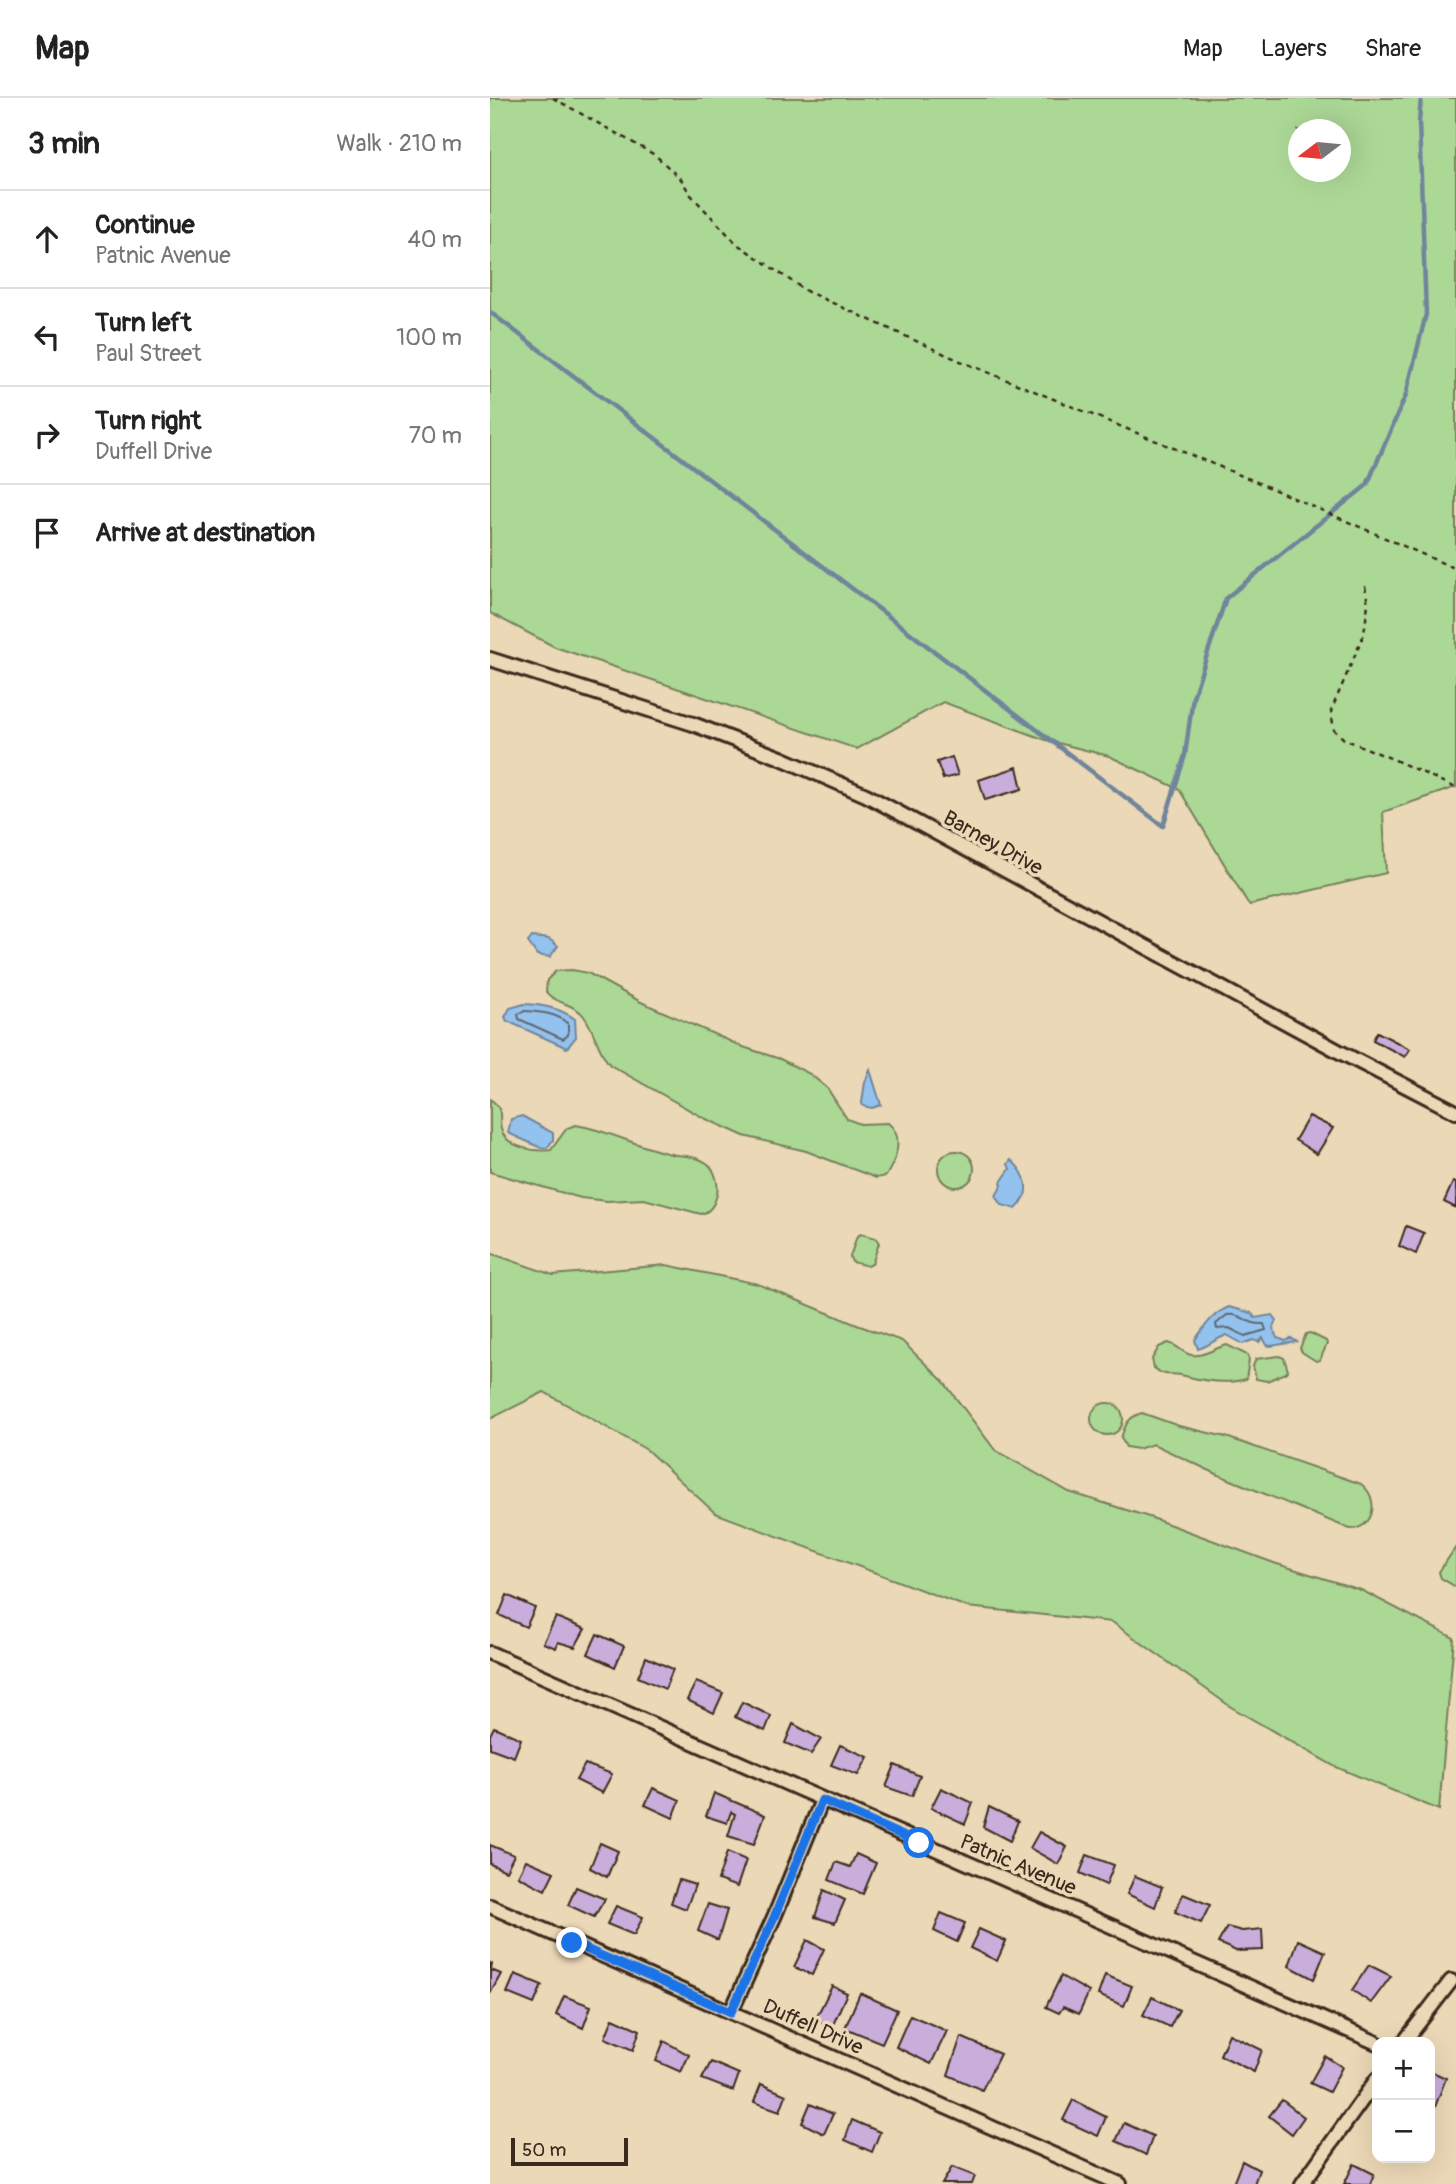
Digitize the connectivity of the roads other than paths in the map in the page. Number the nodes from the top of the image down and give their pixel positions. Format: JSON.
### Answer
{"nodes":[{"id":1,"x":490,"y":659,"type":"edge"},
{"id":2,"x":1456,"y":1112,"type":"edge"},
{"id":3,"x":490,"y":1653,"type":"edge"},
{"id":4,"x":822,"y":1800,"type":"junction"},
{"id":5,"x":490,"y":1906,"type":"edge"},
{"id":6,"x":1451,"y":1981,"type":"dead end"},
{"id":7,"x":731,"y":2012,"type":"junction"},
{"id":8,"x":1408,"y":2037,"type":"edge"},
{"id":9,"x":1372,"y":2040,"type":"edge"},
{"id":10,"x":1372,"y":2086,"type":"edge"},
{"id":11,"x":1120,"y":2184,"type":"edge"},
{"id":12,"x":1302,"y":2184,"type":"edge"}],
"edges":[{"from":1,"to":2,"type":"street","name":"Barney Drive"},
{"from":3,"to":4,"type":"street","name":"Patnic Avenue"},
{"from":4,"to":7,"type":"street"},
{"from":4,"to":9,"type":"street","name":"Patnic Avenue"},
{"from":5,"to":7,"type":"street","name":"Duffell Drive"},
{"from":6,"to":8,"type":"street"},
{"from":7,"to":11,"type":"street","name":"Duffell Drive"},
{"from":10,"to":12,"type":"street"}]}
